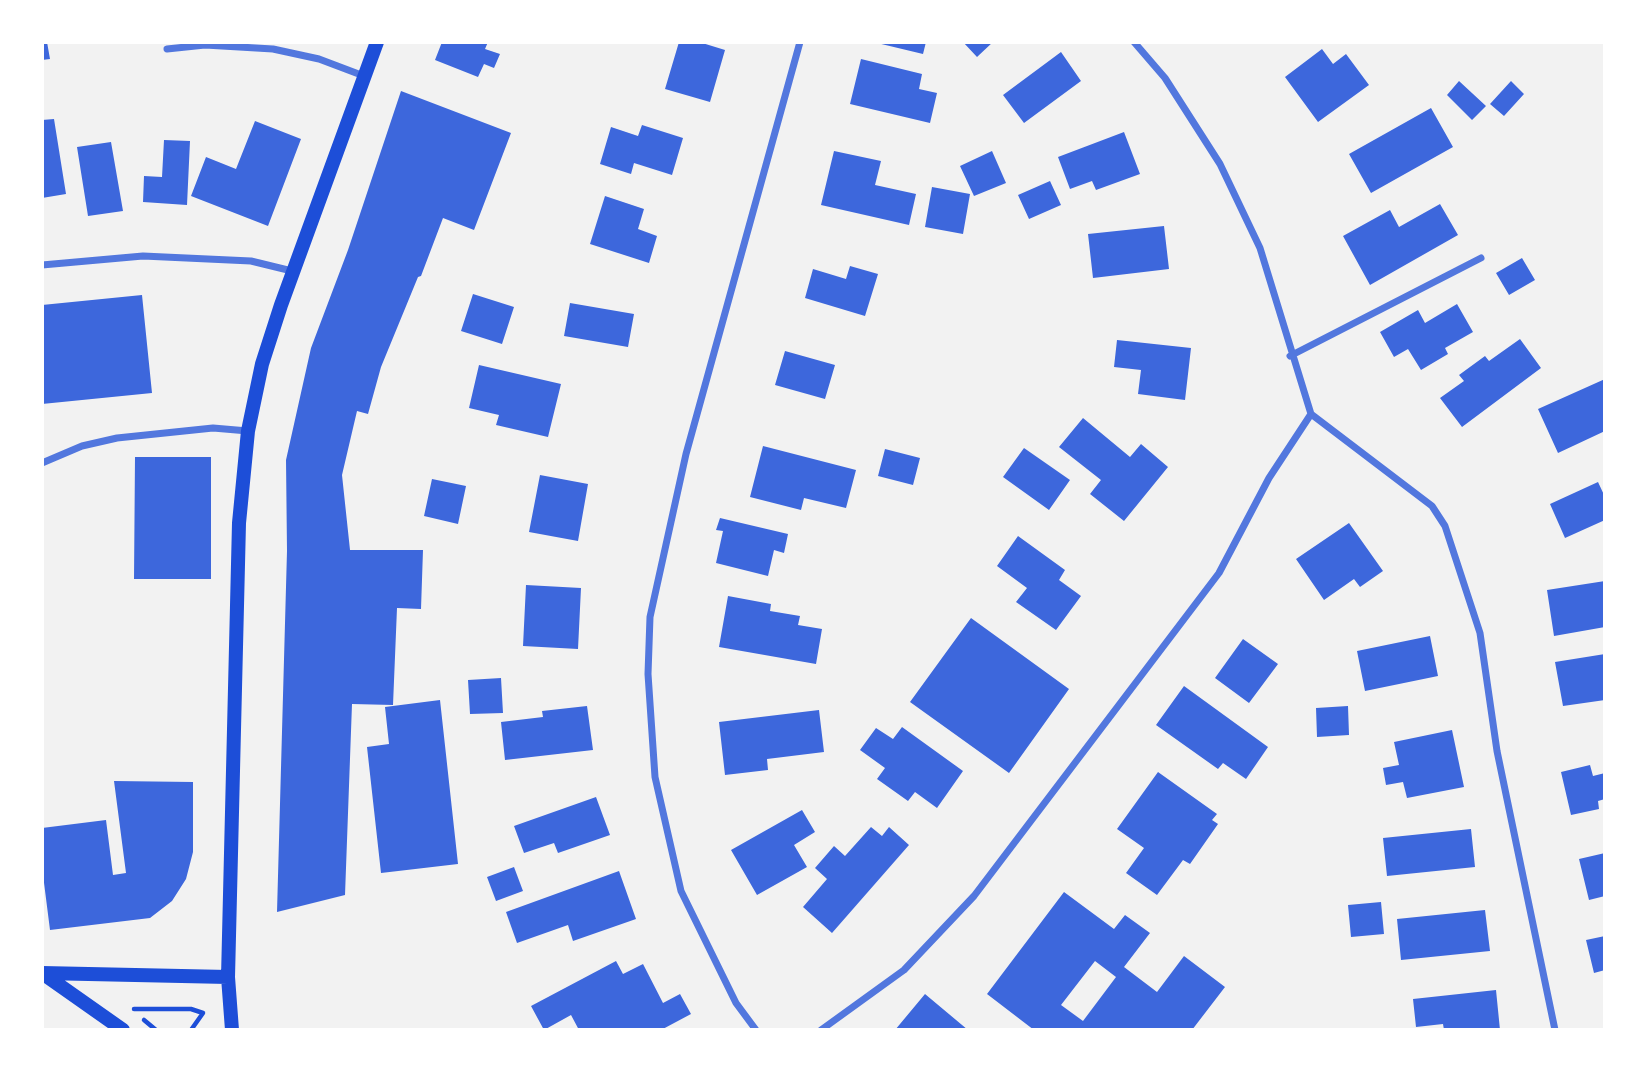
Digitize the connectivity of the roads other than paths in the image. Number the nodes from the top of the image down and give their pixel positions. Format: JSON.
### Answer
{"nodes":[{"id":1,"x":301,"y":42,"type":"edge"},
{"id":2,"x":377,"y":42,"type":"edge"},
{"id":3,"x":800,"y":42,"type":"edge"},
{"id":4,"x":1134,"y":42,"type":"edge"},
{"id":5,"x":167,"y":49,"type":"dead end"},
{"id":6,"x":299,"y":53,"type":"junction"},
{"id":7,"x":365,"y":76,"type":"junction"},
{"id":8,"x":1481,"y":258,"type":"dead end"},
{"id":9,"x":42,"y":265,"type":"edge"},
{"id":10,"x":292,"y":271,"type":"junction"},
{"id":11,"x":1290,"y":356,"type":"junction"},
{"id":12,"x":1311,"y":414,"type":"junction"},
{"id":13,"x":248,"y":431,"type":"junction"},
{"id":14,"x":42,"y":463,"type":"edge"},
{"id":15,"x":42,"y":973,"type":"edge"},
{"id":16,"x":228,"y":978,"type":"junction"},
{"id":17,"x":123,"y":1030,"type":"edge"},
{"id":18,"x":232,"y":1030,"type":"edge"},
{"id":19,"x":756,"y":1030,"type":"edge"},
{"id":20,"x":821,"y":1030,"type":"edge"},
{"id":21,"x":1555,"y":1030,"type":"edge"}],
"edges":[{"from":1,"to":6,"type":"street"},
{"from":2,"to":7,"type":"main road"},
{"from":3,"to":19,"type":"street"},
{"from":4,"to":11,"type":"street"},
{"from":5,"to":6,"type":"street"},
{"from":6,"to":7,"type":"street"},
{"from":7,"to":10,"type":"main road"},
{"from":8,"to":11,"type":"street"},
{"from":9,"to":10,"type":"street"},
{"from":10,"to":13,"type":"main road"},
{"from":11,"to":12,"type":"street"},
{"from":12,"to":20,"type":"street"},
{"from":12,"to":21,"type":"street"},
{"from":13,"to":14,"type":"street"},
{"from":13,"to":16,"type":"main road"},
{"from":15,"to":16,"type":"main road"},
{"from":15,"to":17,"type":"main road"},
{"from":16,"to":18,"type":"main road"}]}
